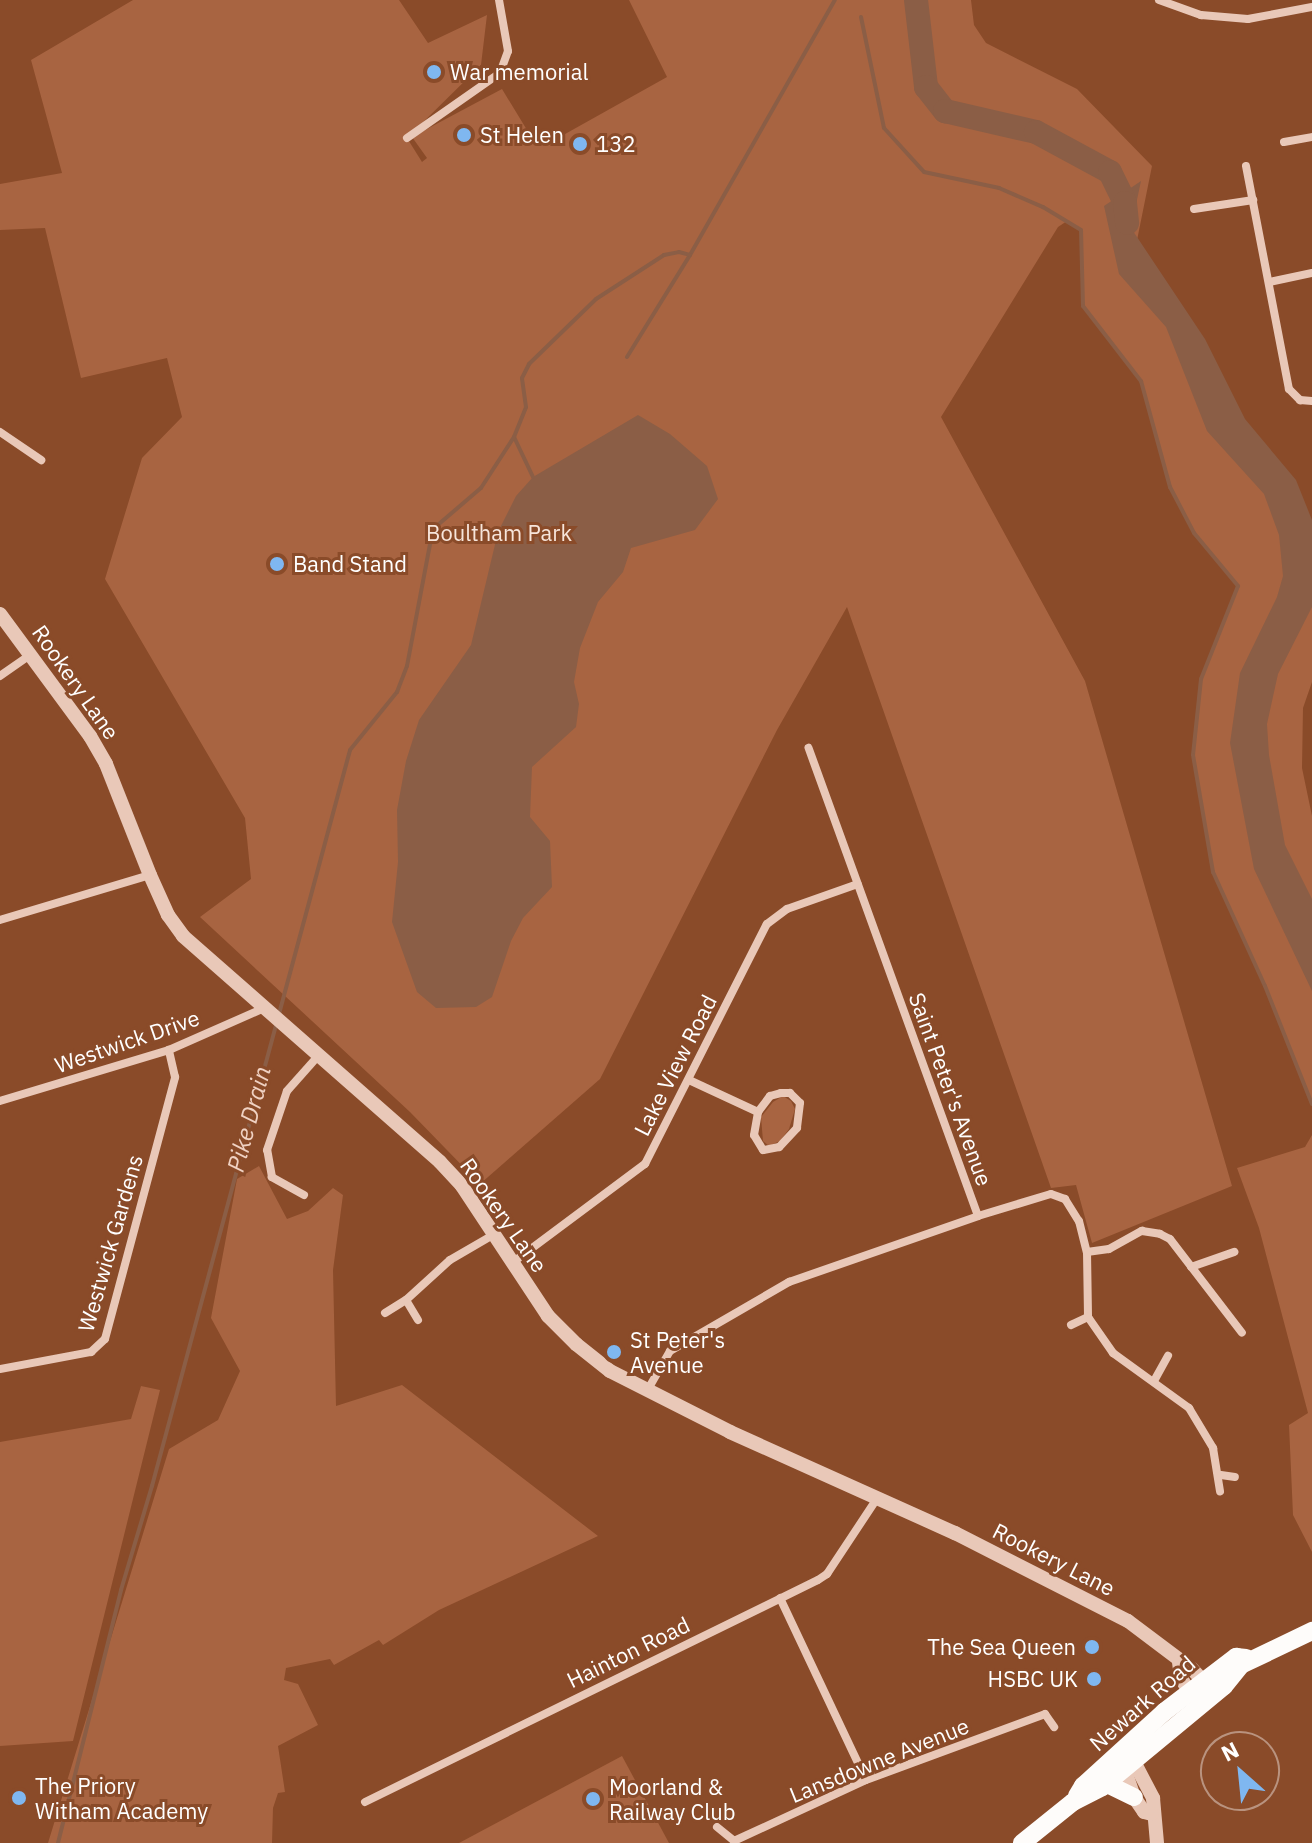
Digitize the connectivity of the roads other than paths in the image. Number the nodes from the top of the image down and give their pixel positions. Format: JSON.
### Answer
{"nodes":[{"id":1,"x":499,"y":0,"type":"edge"},
{"id":2,"x":1159,"y":0,"type":"edge"},
{"id":3,"x":1312,"y":7,"type":"edge"},
{"id":4,"x":1312,"y":137,"type":"edge"},
{"id":5,"x":407,"y":138,"type":"dead end"},
{"id":6,"x":1284,"y":142,"type":"dead end"},
{"id":7,"x":1246,"y":166,"type":"dead end"},
{"id":8,"x":1253,"y":200,"type":"junction"},
{"id":9,"x":1194,"y":209,"type":"dead end"},
{"id":10,"x":1312,"y":273,"type":"edge"},
{"id":11,"x":1269,"y":282,"type":"junction"},
{"id":12,"x":1312,"y":401,"type":"edge"},
{"id":13,"x":0,"y":432,"type":"edge"},
{"id":14,"x":41,"y":460,"type":"dead end"},
{"id":15,"x":0,"y":614,"type":"edge"},
{"id":16,"x":31,"y":654,"type":"junction"},
{"id":17,"x":0,"y":676,"type":"edge"},
{"id":18,"x":809,"y":748,"type":"dead end"},
{"id":19,"x":150,"y":875,"type":"junction"},
{"id":20,"x":858,"y":884,"type":"junction"},
{"id":21,"x":0,"y":920,"type":"edge"},
{"id":22,"x":266,"y":1012,"type":"junction"},
{"id":23,"x":169,"y":1050,"type":"junction"},
{"id":24,"x":319,"y":1055,"type":"junction"},
{"id":25,"x":689,"y":1080,"type":"junction"},
{"id":26,"x":0,"y":1101,"type":"edge"},
{"id":27,"x":758,"y":1112,"type":"junction"},
{"id":28,"x":304,"y":1195,"type":"dead end"},
{"id":29,"x":978,"y":1216,"type":"junction"},
{"id":30,"x":493,"y":1235,"type":"junction"},
{"id":31,"x":1087,"y":1252,"type":"junction"},
{"id":32,"x":1234,"y":1252,"type":"dead end"},
{"id":33,"x":511,"y":1263,"type":"junction"},
{"id":34,"x":1191,"y":1267,"type":"junction"},
{"id":35,"x":406,"y":1300,"type":"junction"},
{"id":36,"x":385,"y":1313,"type":"dead end"},
{"id":37,"x":1088,"y":1317,"type":"junction"},
{"id":38,"x":418,"y":1320,"type":"dead end"},
{"id":39,"x":1071,"y":1325,"type":"dead end"},
{"id":40,"x":1242,"y":1333,"type":"dead end"},
{"id":41,"x":1168,"y":1356,"type":"dead end"},
{"id":42,"x":0,"y":1369,"type":"edge"},
{"id":43,"x":1154,"y":1381,"type":"junction"},
{"id":44,"x":647,"y":1391,"type":"junction"},
{"id":45,"x":1221,"y":1475,"type":"junction"},
{"id":46,"x":1235,"y":1477,"type":"dead end"},
{"id":47,"x":1220,"y":1491,"type":"dead end"},
{"id":48,"x":876,"y":1500,"type":"junction"},
{"id":49,"x":780,"y":1598,"type":"junction"},
{"id":50,"x":1312,"y":1631,"type":"edge"},
{"id":51,"x":1201,"y":1693,"type":"junction"},
{"id":52,"x":1054,"y":1727,"type":"dead end"},
{"id":53,"x":1125,"y":1757,"type":"junction"},
{"id":54,"x":866,"y":1780,"type":"junction"},
{"id":55,"x":1105,"y":1783,"type":"junction"},
{"id":56,"x":1134,"y":1797,"type":"junction"},
{"id":57,"x":365,"y":1802,"type":"dead end"},
{"id":58,"x":1073,"y":1802,"type":"junction"},
{"id":59,"x":1152,"y":1814,"type":"junction"},
{"id":60,"x":717,"y":1827,"type":"dead end"},
{"id":61,"x":1022,"y":1843,"type":"edge"},
{"id":62,"x":1157,"y":1843,"type":"edge"}],
"edges":[{"from":1,"to":5,"type":"street"},
{"from":2,"to":3,"type":"street"},
{"from":4,"to":6,"type":"street"},
{"from":7,"to":8,"type":"street"},
{"from":8,"to":9,"type":"street"},
{"from":8,"to":11,"type":"street"},
{"from":10,"to":11,"type":"street"},
{"from":11,"to":12,"type":"street"},
{"from":13,"to":14,"type":"street"},
{"from":15,"to":16,"type":"street","name":"Rookery Lane"},
{"from":16,"to":17,"type":"street"},
{"from":16,"to":19,"type":"street","name":"Rookery Lane"},
{"from":18,"to":20,"type":"street","name":"Saint Peter's Avenue"},
{"from":19,"to":21,"type":"street"},
{"from":19,"to":22,"type":"street","name":"Rookery Lane"},
{"from":20,"to":25,"type":"street","name":"Lake View Road"},
{"from":20,"to":29,"type":"street","name":"Saint Peter's Avenue"},
{"from":22,"to":23,"type":"street","name":"Westwick Drive"},
{"from":22,"to":24,"type":"street","name":"Rookery Lane"},
{"from":23,"to":26,"type":"street","name":"Westwick Drive"},
{"from":23,"to":42,"type":"street","name":"Westwick Gardens"},
{"from":24,"to":28,"type":"street"},
{"from":24,"to":30,"type":"street","name":"Rookery Lane"},
{"from":25,"to":27,"type":"street"},
{"from":25,"to":33,"type":"street","name":"Lake View Road"},
{"from":27,"to":27,"type":"street"},
{"from":29,"to":31,"type":"street"},
{"from":29,"to":44,"type":"street","name":"Saint Peter's Avenue"},
{"from":30,"to":33,"type":"street","name":"Rookery Lane"},
{"from":30,"to":35,"type":"street"},
{"from":31,"to":34,"type":"street"},
{"from":31,"to":37,"type":"street"},
{"from":32,"to":34,"type":"street"},
{"from":33,"to":44,"type":"street","name":"Rookery Lane"},
{"from":34,"to":40,"type":"street"},
{"from":35,"to":36,"type":"street"},
{"from":35,"to":38,"type":"street"},
{"from":37,"to":39,"type":"street"},
{"from":37,"to":43,"type":"street"},
{"from":41,"to":43,"type":"street"},
{"from":43,"to":45,"type":"street"},
{"from":44,"to":48,"type":"street","name":"Rookery Lane"},
{"from":45,"to":46,"type":"street"},
{"from":45,"to":47,"type":"street"},
{"from":48,"to":49,"type":"street","name":"Hainton Road"},
{"from":48,"to":51,"type":"street","name":"Rookery Lane"},
{"from":49,"to":54,"type":"street"},
{"from":49,"to":57,"type":"street","name":"Hainton Road"},
{"from":50,"to":51,"type":"main road","name":"Newark Road"},
{"from":51,"to":53,"type":"main road","name":"Newark Road"},
{"from":52,"to":54,"type":"street","name":"Lansdowne Avenue"},
{"from":53,"to":55,"type":"main road","name":"Newark Road"},
{"from":53,"to":56,"type":"street"},
{"from":53,"to":58,"type":"main road","name":"Newark Road"},
{"from":53,"to":59,"type":"street"},
{"from":54,"to":60,"type":"street","name":"Lansdowne Avenue"},
{"from":55,"to":56,"type":"main road"},
{"from":55,"to":58,"type":"main road","name":"Newark Road"},
{"from":56,"to":59,"type":"street"},
{"from":58,"to":61,"type":"main road","name":"Newark Road"},
{"from":59,"to":62,"type":"street"}]}
